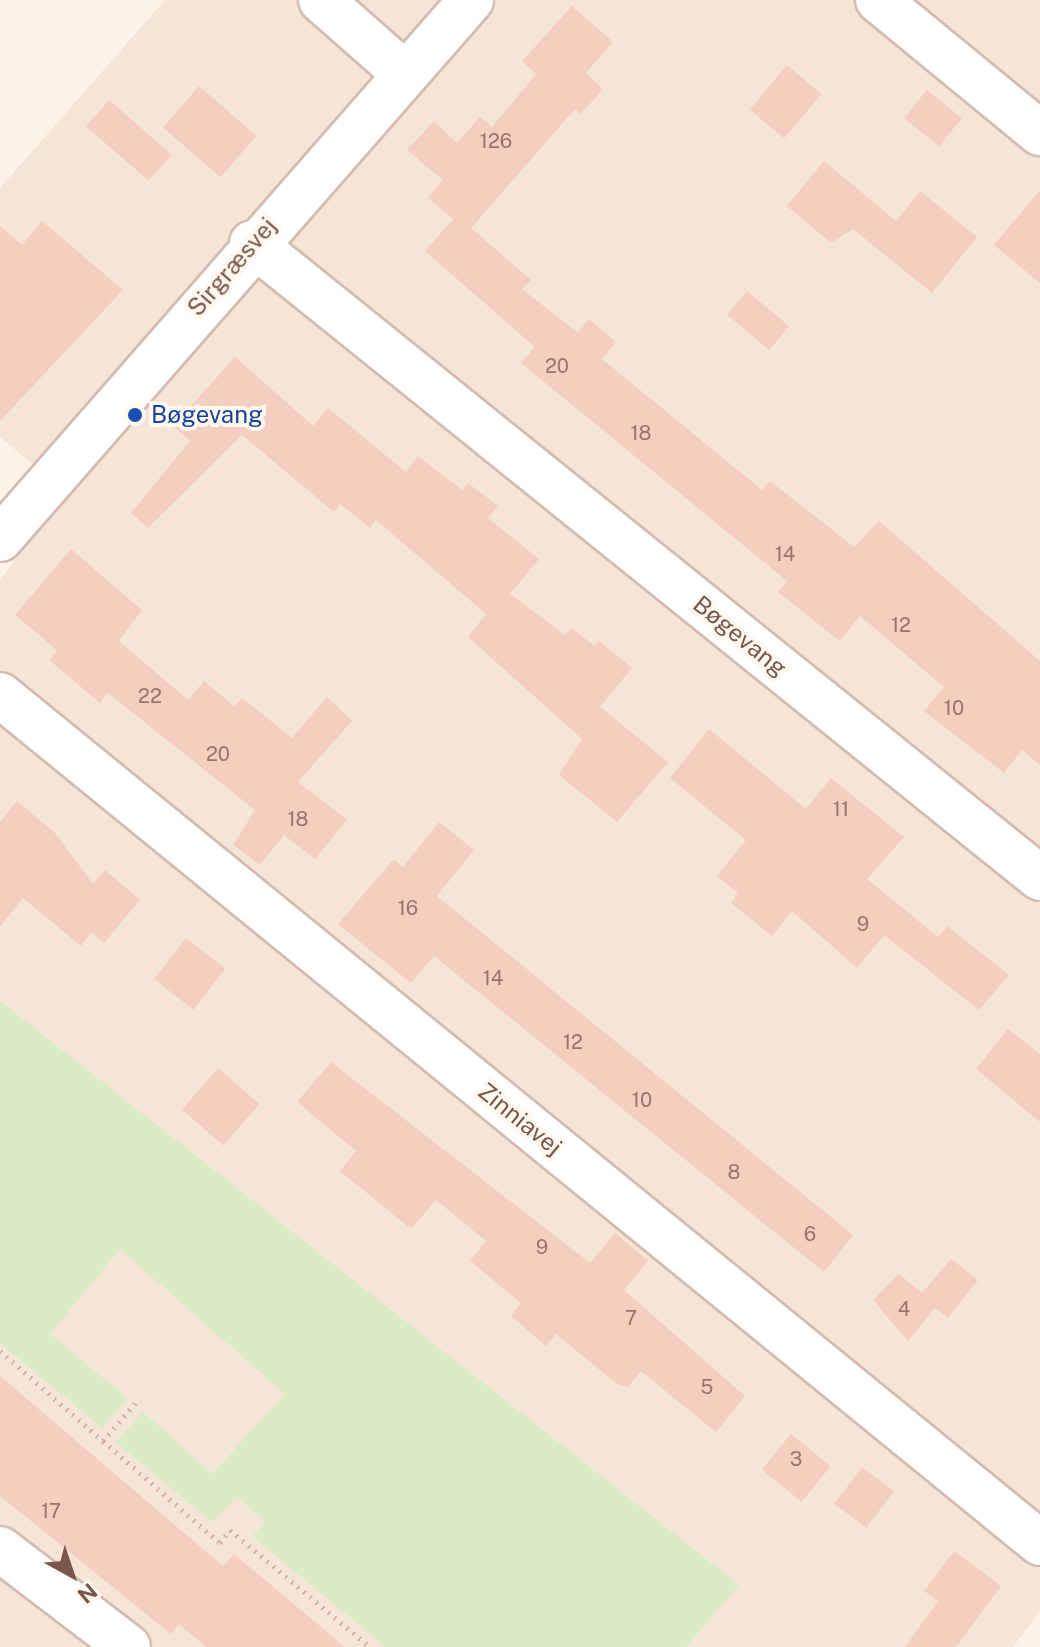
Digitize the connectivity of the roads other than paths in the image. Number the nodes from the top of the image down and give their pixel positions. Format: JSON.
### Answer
{"nodes":[{"id":1,"x":321,"y":0,"type":"edge"},
{"id":2,"x":471,"y":0,"type":"edge"},
{"id":3,"x":878,"y":0,"type":"edge"},
{"id":4,"x":405,"y":74,"type":"junction"},
{"id":5,"x":1040,"y":133,"type":"edge"},
{"id":6,"x":252,"y":243,"type":"junction"},
{"id":7,"x":0,"y":539,"type":"edge"},
{"id":8,"x":0,"y":695,"type":"edge"},
{"id":9,"x":1040,"y":878,"type":"edge"},
{"id":10,"x":1040,"y":1543,"type":"edge"},
{"id":11,"x":0,"y":1549,"type":"edge"},
{"id":12,"x":128,"y":1647,"type":"edge"}],
"edges":[{"from":1,"to":4,"type":"street"},
{"from":2,"to":4,"type":"street","name":"Sirgræsvej"},
{"from":3,"to":5,"type":"street"},
{"from":4,"to":6,"type":"street","name":"Sirgræsvej"},
{"from":6,"to":7,"type":"street","name":"Sirgræsvej"},
{"from":6,"to":9,"type":"street","name":"Bøgevang"},
{"from":8,"to":10,"type":"street","name":"Zinniavej"},
{"from":11,"to":12,"type":"street"}]}
